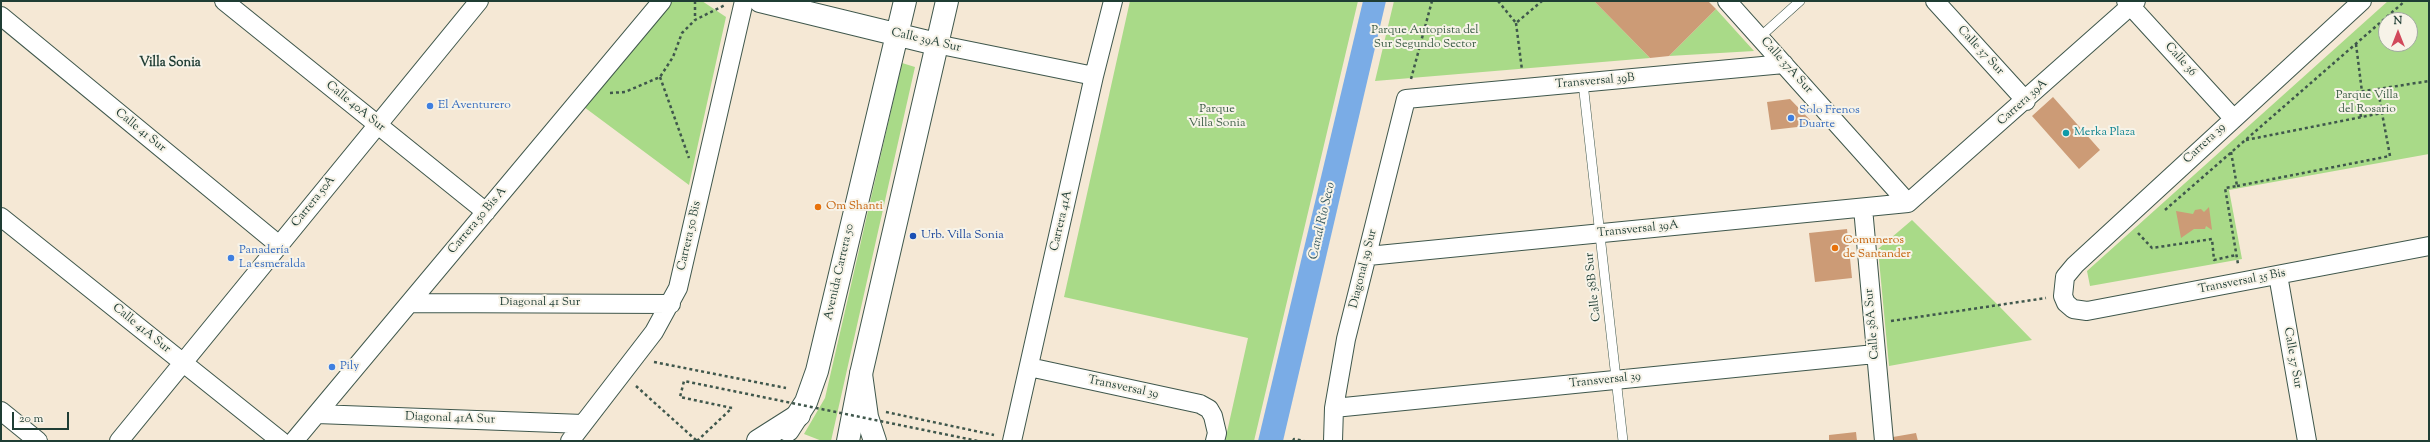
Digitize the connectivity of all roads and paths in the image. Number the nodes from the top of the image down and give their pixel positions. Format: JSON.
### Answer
{"nodes":[{"id":1,"x":224,"y":1,"type":"edge"},
{"id":2,"x":662,"y":1,"type":"edge"},
{"id":3,"x":695,"y":1,"type":"edge"},
{"id":4,"x":760,"y":1,"type":"edge"},
{"id":5,"x":904,"y":1,"type":"edge"},
{"id":6,"x":947,"y":1,"type":"edge"},
{"id":7,"x":1113,"y":1,"type":"edge"},
{"id":8,"x":1432,"y":1,"type":"edge"},
{"id":9,"x":1498,"y":1,"type":"edge"},
{"id":10,"x":1542,"y":1,"type":"edge"},
{"id":11,"x":1727,"y":1,"type":"edge"},
{"id":12,"x":1800,"y":1,"type":"edge"},
{"id":13,"x":1935,"y":1,"type":"edge"},
{"id":14,"x":2362,"y":1,"type":"edge"},
{"id":15,"x":2404,"y":1,"type":"edge"},
{"id":16,"x":477,"y":2,"type":"edge"},
{"id":17,"x":737,"y":2,"type":"edge"},
{"id":18,"x":2131,"y":3,"type":"edge"},
{"id":19,"x":1,"y":16,"type":"edge"},
{"id":20,"x":695,"y":20,"type":"junction"},
{"id":21,"x":1516,"y":22,"type":"junction"},
{"id":22,"x":896,"y":34,"type":"junction"},
{"id":23,"x":1760,"y":37,"type":"junction"},
{"id":24,"x":936,"y":44,"type":"junction"},
{"id":25,"x":2356,"y":44,"type":"junction"},
{"id":26,"x":1784,"y":64,"type":"junction"},
{"id":27,"x":1094,"y":76,"type":"junction"},
{"id":28,"x":660,"y":77,"type":"junction"},
{"id":29,"x":2429,"y":81,"type":"edge"},
{"id":30,"x":1583,"y":83,"type":"junction"},
{"id":31,"x":1524,"y":88,"type":"junction"},
{"id":32,"x":2378,"y":89,"type":"junction"},
{"id":33,"x":2362,"y":92,"type":"junction"},
{"id":34,"x":585,"y":93,"type":"junction"},
{"id":35,"x":1406,"y":99,"type":"junction"},
{"id":36,"x":2026,"y":101,"type":"junction"},
{"id":37,"x":2382,"y":113,"type":"junction"},
{"id":38,"x":2361,"y":117,"type":"junction"},
{"id":39,"x":2233,"y":118,"type":"junction"},
{"id":40,"x":378,"y":125,"type":"junction"},
{"id":41,"x":2245,"y":140,"type":"junction"},
{"id":42,"x":2231,"y":152,"type":"junction"},
{"id":43,"x":702,"y":185,"type":"junction"},
{"id":44,"x":2237,"y":186,"type":"junction"},
{"id":45,"x":1908,"y":203,"type":"junction"},
{"id":46,"x":1863,"y":208,"type":"junction"},
{"id":47,"x":486,"y":212,"type":"junction"},
{"id":48,"x":2161,"y":213,"type":"dead end"},
{"id":49,"x":1,"y":217,"type":"edge"},
{"id":50,"x":2144,"y":228,"type":"dead end"},
{"id":51,"x":1600,"y":233,"type":"junction"},
{"id":52,"x":2138,"y":233,"type":"junction"},
{"id":53,"x":2132,"y":238,"type":"dead end"},
{"id":54,"x":279,"y":245,"type":"junction"},
{"id":55,"x":2429,"y":246,"type":"edge"},
{"id":56,"x":2236,"y":255,"type":"junction"},
{"id":57,"x":1368,"y":256,"type":"junction"},
{"id":58,"x":2278,"y":275,"type":"junction"},
{"id":59,"x":2241,"y":282,"type":"junction"},
{"id":60,"x":2063,"y":296,"type":"junction"},
{"id":61,"x":410,"y":303,"type":"junction"},
{"id":62,"x":671,"y":304,"type":"junction"},
{"id":63,"x":1872,"y":323,"type":"junction"},
{"id":64,"x":1876,"y":354,"type":"junction"},
{"id":65,"x":634,"y":358,"type":"junction"},
{"id":66,"x":183,"y":362,"type":"junction"},
{"id":67,"x":1029,"y":367,"type":"junction"},
{"id":68,"x":622,"y":374,"type":"junction"},
{"id":69,"x":861,"y":374,"type":"junction"},
{"id":70,"x":1616,"y":380,"type":"junction"},
{"id":71,"x":786,"y":388,"type":"dead end"},
{"id":72,"x":1334,"y":408,"type":"junction"},
{"id":73,"x":1,"y":411,"type":"edge"},
{"id":74,"x":883,"y":412,"type":"dead end"},
{"id":75,"x":317,"y":414,"type":"junction"},
{"id":76,"x":799,"y":415,"type":"junction"},
{"id":77,"x":583,"y":424,"type":"junction"},
{"id":78,"x":995,"y":435,"type":"dead end"},
{"id":79,"x":38,"y":441,"type":"edge"},
{"id":80,"x":119,"y":441,"type":"edge"},
{"id":81,"x":281,"y":441,"type":"edge"},
{"id":82,"x":294,"y":441,"type":"edge"},
{"id":83,"x":570,"y":441,"type":"edge"},
{"id":84,"x":697,"y":441,"type":"edge"},
{"id":85,"x":758,"y":441,"type":"edge"},
{"id":86,"x":778,"y":441,"type":"edge"},
{"id":87,"x":848,"y":441,"type":"edge"},
{"id":88,"x":875,"y":441,"type":"edge"},
{"id":89,"x":978,"y":441,"type":"edge"},
{"id":90,"x":1012,"y":441,"type":"edge"},
{"id":91,"x":1215,"y":441,"type":"edge"},
{"id":92,"x":1293,"y":441,"type":"edge"},
{"id":93,"x":1304,"y":441,"type":"edge"},
{"id":94,"x":1333,"y":441,"type":"edge"},
{"id":95,"x":1623,"y":441,"type":"edge"},
{"id":96,"x":1884,"y":441,"type":"edge"},
{"id":97,"x":2307,"y":441,"type":"edge"}],
"edges":[{"from":1,"to":40,"type":"street","name":"Calle 40A Sur"},
{"from":2,"to":34,"type":"street","name":"Carrera 50 Bis A"},
{"from":3,"to":20,"type":"path"},
{"from":4,"to":22,"type":"main road","name":"Calle 39A Sur"},
{"from":5,"to":22,"type":"main road","name":"Avenida Carrera 50"},
{"from":6,"to":24,"type":"main road"},
{"from":7,"to":27,"type":"street","name":"Carrera 41A"},
{"from":8,"to":35,"type":"path"},
{"from":9,"to":21,"type":"path"},
{"from":10,"to":21,"type":"path"},
{"from":11,"to":23,"type":"street","name":"Calle 37A Sur"},
{"from":12,"to":23,"type":"lane"},
{"from":13,"to":36,"type":"street","name":"Calle 37 Sur"},
{"from":14,"to":39,"type":"street","name":"Carrera 39"},
{"from":15,"to":25,"type":"path"},
{"from":16,"to":40,"type":"street","name":"Carrera 50A"},
{"from":17,"to":20,"type":"path"},
{"from":17,"to":43,"type":"street","name":"Carrera 50 Bis"},
{"from":18,"to":36,"type":"street","name":"Carrera 39A"},
{"from":18,"to":39,"type":"street","name":"Calle 36"},
{"from":19,"to":54,"type":"street","name":"Calle 41 Sur"},
{"from":20,"to":28,"type":"path"},
{"from":21,"to":31,"type":"path"},
{"from":22,"to":24,"type":"main road","name":"Calle 39A Sur"},
{"from":22,"to":76,"type":"main road","name":"Avenida Carrera 50"},
{"from":23,"to":26,"type":"street","name":"Calle 37A Sur"},
{"from":24,"to":27,"type":"street","name":"Calle 39A Sur"},
{"from":24,"to":69,"type":"main road"},
{"from":25,"to":33,"type":"path"},
{"from":25,"to":41,"type":"path"},
{"from":26,"to":30,"type":"street","name":"Transversal 39B"},
{"from":26,"to":45,"type":"street","name":"Calle 37A Sur"},
{"from":27,"to":67,"type":"street","name":"Carrera 41A"},
{"from":28,"to":34,"type":"path"},
{"from":28,"to":43,"type":"path"},
{"from":29,"to":32,"type":"path"},
{"from":30,"to":31,"type":"street","name":"Transversal 39B"},
{"from":30,"to":51,"type":"lane","name":"Calle 38B Sur"},
{"from":31,"to":35,"type":"street","name":"Transversal 39B"},
{"from":32,"to":33,"type":"path"},
{"from":32,"to":37,"type":"path"},
{"from":33,"to":38,"type":"path"},
{"from":34,"to":47,"type":"street","name":"Carrera 50 Bis A"},
{"from":35,"to":57,"type":"street","name":"Diagonal 39 Sur"},
{"from":36,"to":45,"type":"street","name":"Carrera 39A"},
{"from":37,"to":38,"type":"path"},
{"from":37,"to":44,"type":"path"},
{"from":38,"to":41,"type":"path"},
{"from":39,"to":60,"type":"street","name":"Carrera 39"},
{"from":40,"to":47,"type":"street","name":"Calle 40A Sur"},
{"from":40,"to":54,"type":"street","name":"Carrera 50A"},
{"from":41,"to":42,"type":"path"},
{"from":42,"to":44,"type":"path"},
{"from":42,"to":48,"type":"path"},
{"from":43,"to":62,"type":"street","name":"Carrera 50 Bis"},
{"from":44,"to":56,"type":"path"},
{"from":45,"to":46,"type":"street","name":"Transversal 39A"},
{"from":46,"to":51,"type":"street","name":"Transversal 39A"},
{"from":46,"to":63,"type":"street","name":"Calle 38A Sur"},
{"from":47,"to":61,"type":"street","name":"Carrera 50 Bis A"},
{"from":49,"to":66,"type":"street","name":"Calle 41A Sur"},
{"from":50,"to":52,"type":"path"},
{"from":51,"to":57,"type":"street","name":"Transversal 39A"},
{"from":51,"to":70,"type":"lane","name":"Calle 38B Sur"},
{"from":52,"to":53,"type":"path"},
{"from":52,"to":56,"type":"path"},
{"from":54,"to":66,"type":"street","name":"Carrera 50A"},
{"from":55,"to":58,"type":"street","name":"Transversal 35 Bis"},
{"from":56,"to":59,"type":"path"},
{"from":57,"to":72,"type":"street","name":"Diagonal 39 Sur"},
{"from":58,"to":59,"type":"street","name":"Transversal 35 Bis"},
{"from":58,"to":97,"type":"street","name":"Calle 37 Sur"},
{"from":59,"to":60,"type":"street","name":"Transversal 35 Bis"},
{"from":60,"to":63,"type":"path"},
{"from":61,"to":62,"type":"street","name":"Diagonal 41 Sur"},
{"from":61,"to":75,"type":"street","name":"Carrera 50 Bis A"},
{"from":62,"to":65,"type":"street","name":"Carrera 50 Bis"},
{"from":63,"to":64,"type":"street","name":"Calle 38A Sur"},
{"from":64,"to":70,"type":"street","name":"Transversal 39"},
{"from":64,"to":96,"type":"street","name":"Calle 38A Sur"},
{"from":65,"to":68,"type":"street","name":"Carrera 50 Bis"},
{"from":65,"to":71,"type":"path"},
{"from":66,"to":80,"type":"street","name":"Carrera 50A"},
{"from":66,"to":81,"type":"street","name":"Calle 41A Sur"},
{"from":67,"to":90,"type":"street","name":"Carrera 41A"},
{"from":67,"to":91,"type":"street","name":"Transversal 39"},
{"from":68,"to":77,"type":"street","name":"Carrera 50 Bis"},
{"from":68,"to":84,"type":"path"},
{"from":69,"to":87,"type":"main road"},
{"from":69,"to":88,"type":"main road"},
{"from":70,"to":72,"type":"street","name":"Transversal 39"},
{"from":70,"to":95,"type":"lane","name":"Calle 38B Sur"},
{"from":72,"to":94,"type":"street","name":"Diagonal 39 Sur"},
{"from":73,"to":79,"type":"street"},
{"from":74,"to":78,"type":"path"},
{"from":75,"to":77,"type":"street","name":"Diagonal 41A Sur"},
{"from":75,"to":82,"type":"street","name":"Carrera 50 Bis A"},
{"from":76,"to":85,"type":"main road"},
{"from":76,"to":86,"type":"main road","name":"Avenida Carrera 50"},
{"from":77,"to":83,"type":"street","name":"Carrera 50 Bis"},
{"from":84,"to":89,"type":"path","bridge":true},
{"from":92,"to":93,"type":"path"}]}
